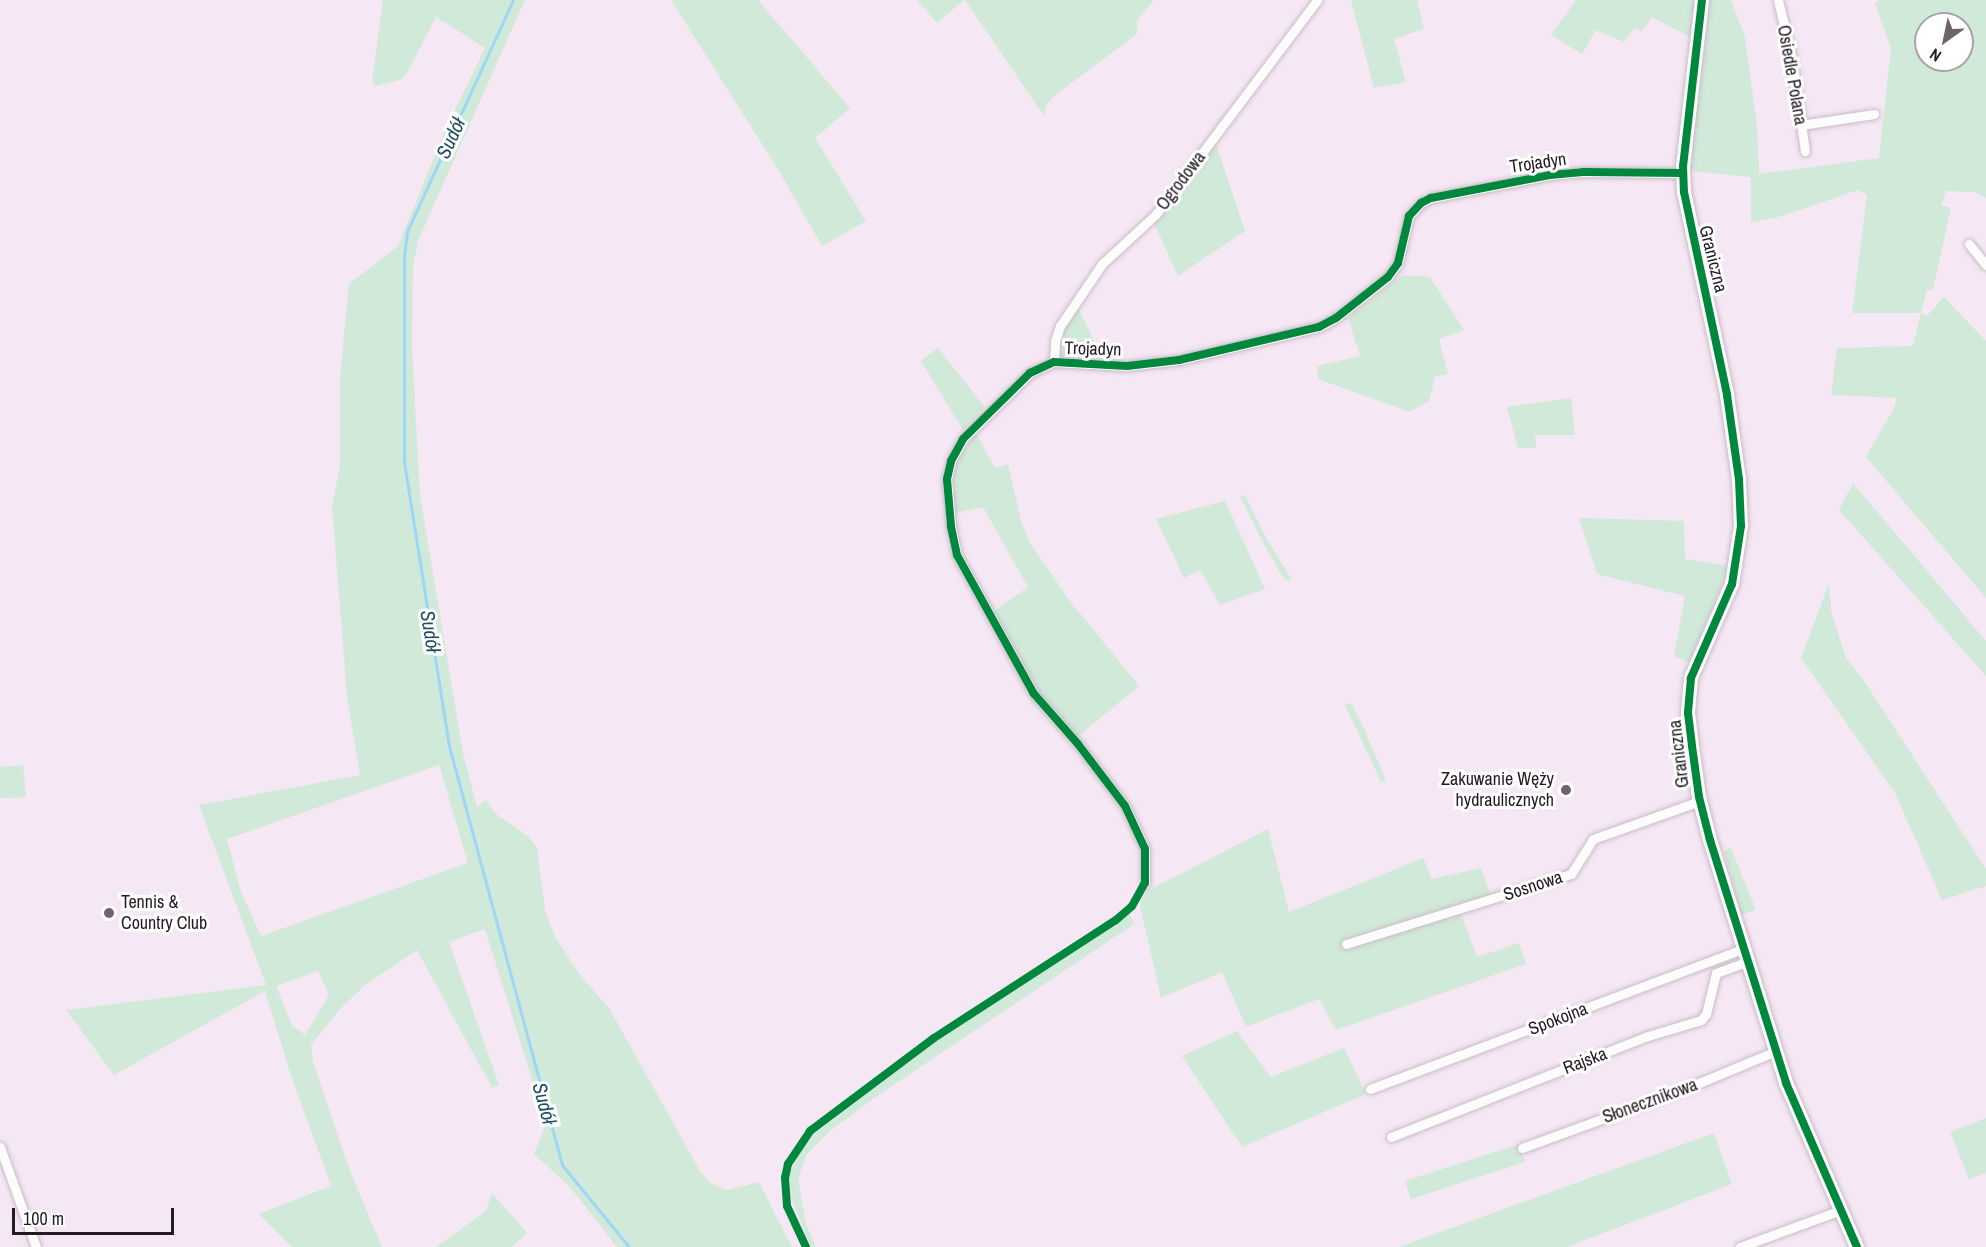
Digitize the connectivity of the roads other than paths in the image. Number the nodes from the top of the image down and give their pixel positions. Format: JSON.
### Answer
{"nodes":[{"id":1,"x":1317,"y":0,"type":"edge"},
{"id":2,"x":1702,"y":0,"type":"edge"},
{"id":3,"x":1778,"y":0,"type":"edge"},
{"id":4,"x":1874,"y":114,"type":"dead end"},
{"id":5,"x":1802,"y":125,"type":"junction"},
{"id":6,"x":1805,"y":151,"type":"dead end"},
{"id":7,"x":1682,"y":173,"type":"junction"},
{"id":8,"x":1969,"y":244,"type":"dead end"},
{"id":9,"x":1986,"y":265,"type":"edge"},
{"id":10,"x":1054,"y":362,"type":"junction"},
{"id":11,"x":1700,"y":801,"type":"junction"},
{"id":12,"x":1144,"y":883,"type":"dead end"},
{"id":13,"x":1346,"y":944,"type":"dead end"},
{"id":14,"x":1747,"y":955,"type":"junction"},
{"id":15,"x":1776,"y":1051,"type":"junction"},
{"id":16,"x":1370,"y":1089,"type":"dead end"},
{"id":17,"x":1391,"y":1137,"type":"dead end"},
{"id":18,"x":0,"y":1147,"type":"edge"},
{"id":19,"x":1522,"y":1148,"type":"dead end"},
{"id":20,"x":1841,"y":1210,"type":"junction"},
{"id":21,"x":36,"y":1247,"type":"edge"},
{"id":22,"x":1740,"y":1247,"type":"edge"},
{"id":23,"x":1857,"y":1247,"type":"edge"}],
"edges":[{"from":1,"to":10,"type":"street","name":"Ogrodowa"},
{"from":2,"to":7,"type":"street","name":"Graniczna"},
{"from":3,"to":5,"type":"street","name":"Osiedle Polana"},
{"from":4,"to":5,"type":"street"},
{"from":5,"to":6,"type":"street","name":"Osiedle Polana"},
{"from":7,"to":10,"type":"street","name":"Trojadyn"},
{"from":7,"to":11,"type":"street","name":"Graniczna"},
{"from":8,"to":9,"type":"street"},
{"from":10,"to":12,"type":"street","name":"Trojadyn"},
{"from":11,"to":13,"type":"street","name":"Sosnowa"},
{"from":11,"to":14,"type":"street","name":"Graniczna"},
{"from":14,"to":15,"type":"street","name":"Graniczna"},
{"from":14,"to":16,"type":"street","name":"Spokojna"},
{"from":14,"to":17,"type":"street","name":"Rajska"},
{"from":15,"to":19,"type":"street","name":"Słonecznikowa"},
{"from":15,"to":20,"type":"street","name":"Graniczna"},
{"from":18,"to":21,"type":"street"},
{"from":20,"to":22,"type":"street"},
{"from":20,"to":23,"type":"street","name":"Graniczna"}]}
